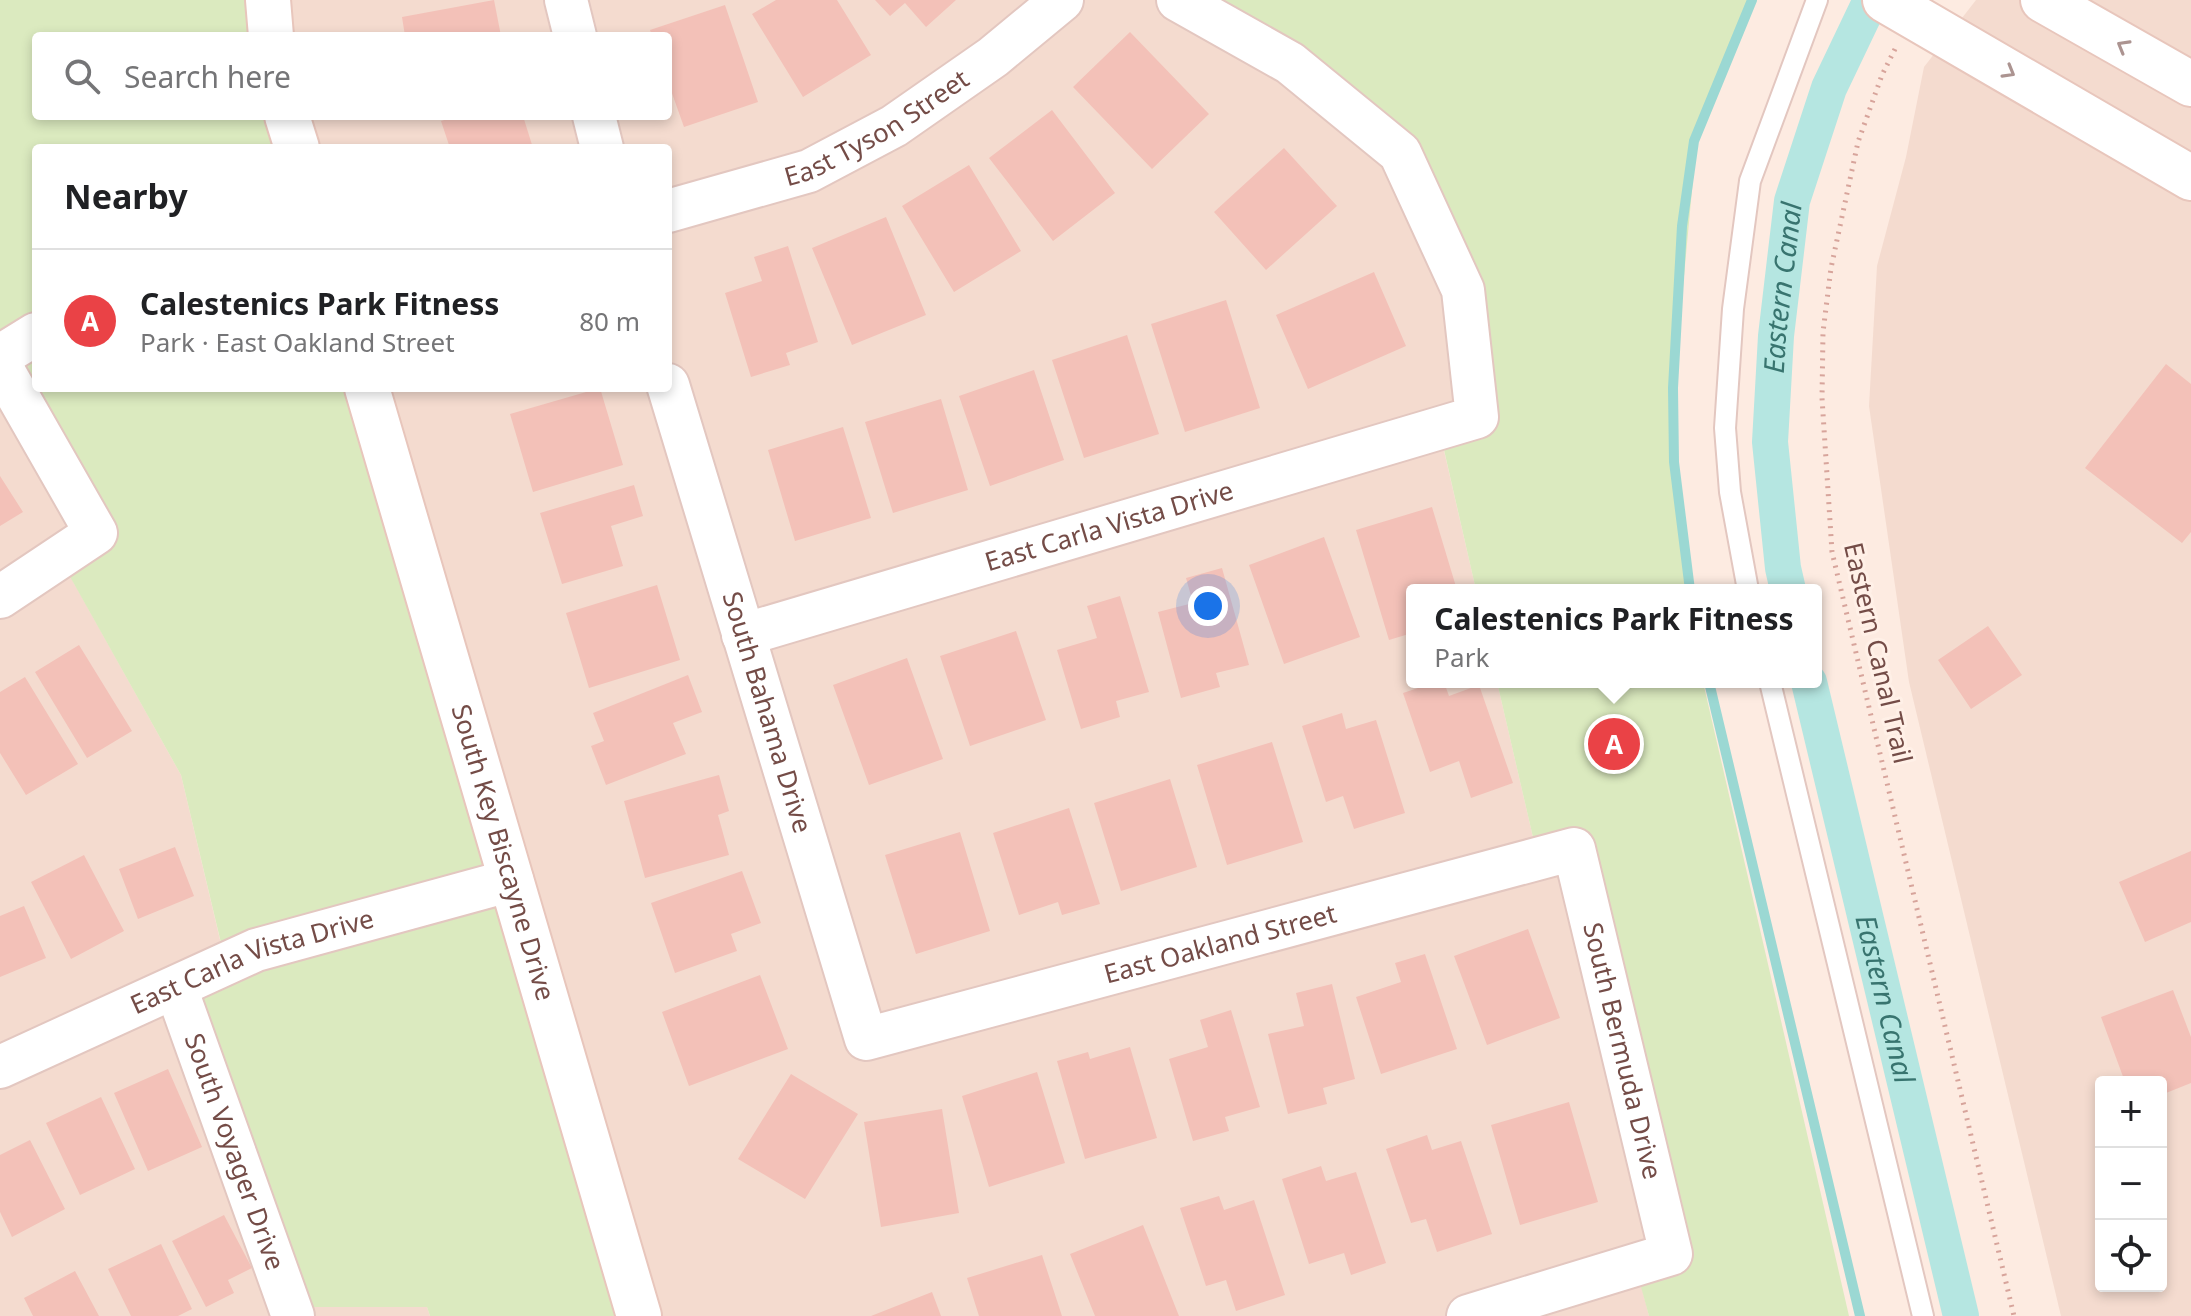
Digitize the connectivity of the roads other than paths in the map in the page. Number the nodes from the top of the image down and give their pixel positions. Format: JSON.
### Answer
{"nodes":[{"id":1,"x":268,"y":0,"type":"edge"},
{"id":2,"x":566,"y":0,"type":"edge"},
{"id":3,"x":1062,"y":0,"type":"edge"},
{"id":4,"x":1178,"y":0,"type":"edge"},
{"id":5,"x":1817,"y":0,"type":"edge"},
{"id":6,"x":2043,"y":0,"type":"edge"},
{"id":7,"x":1897,"y":7,"type":"edge"},
{"id":8,"x":271,"y":32,"type":"edge"},
{"id":9,"x":574,"y":32,"type":"edge"},
{"id":10,"x":2191,"y":84,"type":"edge"},
{"id":11,"x":288,"y":120,"type":"edge"},
{"id":12,"x":595,"y":120,"type":"edge"},
{"id":13,"x":296,"y":144,"type":"edge"},
{"id":14,"x":601,"y":144,"type":"edge"},
{"id":15,"x":2191,"y":178,"type":"edge"},
{"id":16,"x":672,"y":210,"type":"edge"},
{"id":17,"x":32,"y":336,"type":"edge"},
{"id":18,"x":0,"y":356,"type":"edge"},
{"id":19,"x":0,"y":365,"type":"edge"},
{"id":20,"x":368,"y":392,"type":"edge"},
{"id":21,"x":670,"y":392,"type":"edge"},
{"id":22,"x":1747,"y":584,"type":"edge"},
{"id":23,"x":0,"y":597,"type":"edge"},
{"id":24,"x":743,"y":635,"type":"junction"},
{"id":25,"x":1771,"y":688,"type":"edge"},
{"id":26,"x":1574,"y":849,"type":"joint"},
{"id":27,"x":512,"y":880,"type":"junction"},
{"id":28,"x":176,"y":988,"type":"junction"},
{"id":29,"x":866,"y":1039,"type":"joint"},
{"id":30,"x":0,"y":1067,"type":"edge"},
{"id":31,"x":293,"y":1316,"type":"edge"},
{"id":32,"x":639,"y":1316,"type":"edge"},
{"id":33,"x":1468,"y":1316,"type":"edge"},
{"id":34,"x":1923,"y":1316,"type":"edge"}],
"edges":[{"from":1,"to":8,"type":"street"},
{"from":2,"to":9,"type":"street"},
{"from":3,"to":16,"type":"street","name":"East Tyson Street"},
{"from":4,"to":24,"type":"street","name":"East Carla Vista Drive"},
{"from":5,"to":22,"type":"lane"},
{"from":10,"to":6,"type":"street","one_way":true},
{"from":7,"to":15,"type":"street","one_way":true},
{"from":11,"to":13,"type":"street"},
{"from":12,"to":14,"type":"street"},
{"from":17,"to":18,"type":"street"},
{"from":19,"to":23,"type":"street"},
{"from":20,"to":27,"type":"street","name":"South Key Biscayne Drive"},
{"from":21,"to":24,"type":"street","name":"South Bahama Drive"},
{"from":24,"to":29,"type":"street","name":"South Bahama Drive"},
{"from":25,"to":34,"type":"lane"},
{"from":26,"to":29,"type":"street","name":"East Oakland Street"},
{"from":26,"to":33,"type":"street","name":"South Bermuda Drive"},
{"from":27,"to":28,"type":"street","name":"East Carla Vista Drive"},
{"from":27,"to":32,"type":"street","name":"South Key Biscayne Drive"},
{"from":28,"to":30,"type":"street","name":"East Carla Vista Drive"},
{"from":28,"to":31,"type":"street","name":"South Voyager Drive"}]}
